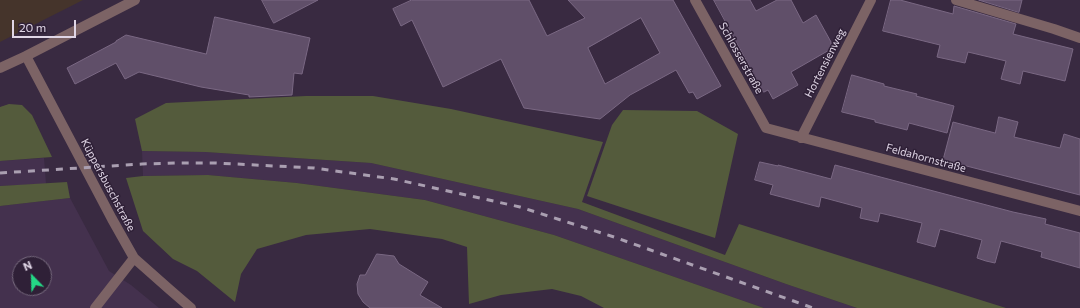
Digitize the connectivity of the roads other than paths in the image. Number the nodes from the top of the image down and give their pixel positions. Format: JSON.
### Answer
{"nodes":[{"id":1,"x":135,"y":0,"type":"edge"},
{"id":2,"x":695,"y":0,"type":"edge"},
{"id":3,"x":871,"y":0,"type":"edge"},
{"id":4,"x":956,"y":0,"type":"edge"},
{"id":5,"x":1080,"y":38,"type":"edge"},
{"id":6,"x":26,"y":56,"type":"junction"},
{"id":7,"x":0,"y":68,"type":"edge"},
{"id":8,"x":766,"y":128,"type":"joint"},
{"id":9,"x":801,"y":138,"type":"junction"},
{"id":10,"x":1080,"y":211,"type":"edge"},
{"id":11,"x":134,"y":258,"type":"junction"},
{"id":12,"x":95,"y":308,"type":"edge"},
{"id":13,"x":191,"y":308,"type":"edge"}],
"edges":[{"from":1,"to":6,"type":"street"},
{"from":2,"to":8,"type":"street","name":"Schlosserstraße"},
{"from":3,"to":9,"type":"street","name":"Hortensienweg"},
{"from":4,"to":5,"type":"street"},
{"from":6,"to":7,"type":"street"},
{"from":6,"to":11,"type":"street","name":"Küppersbuschstraße"},
{"from":8,"to":9,"type":"street","name":"Feldahornstraße"},
{"from":9,"to":10,"type":"street","name":"Feldahornstraße"},
{"from":11,"to":12,"type":"street"},
{"from":11,"to":13,"type":"street","name":"Küppersbuschstraße"}]}
